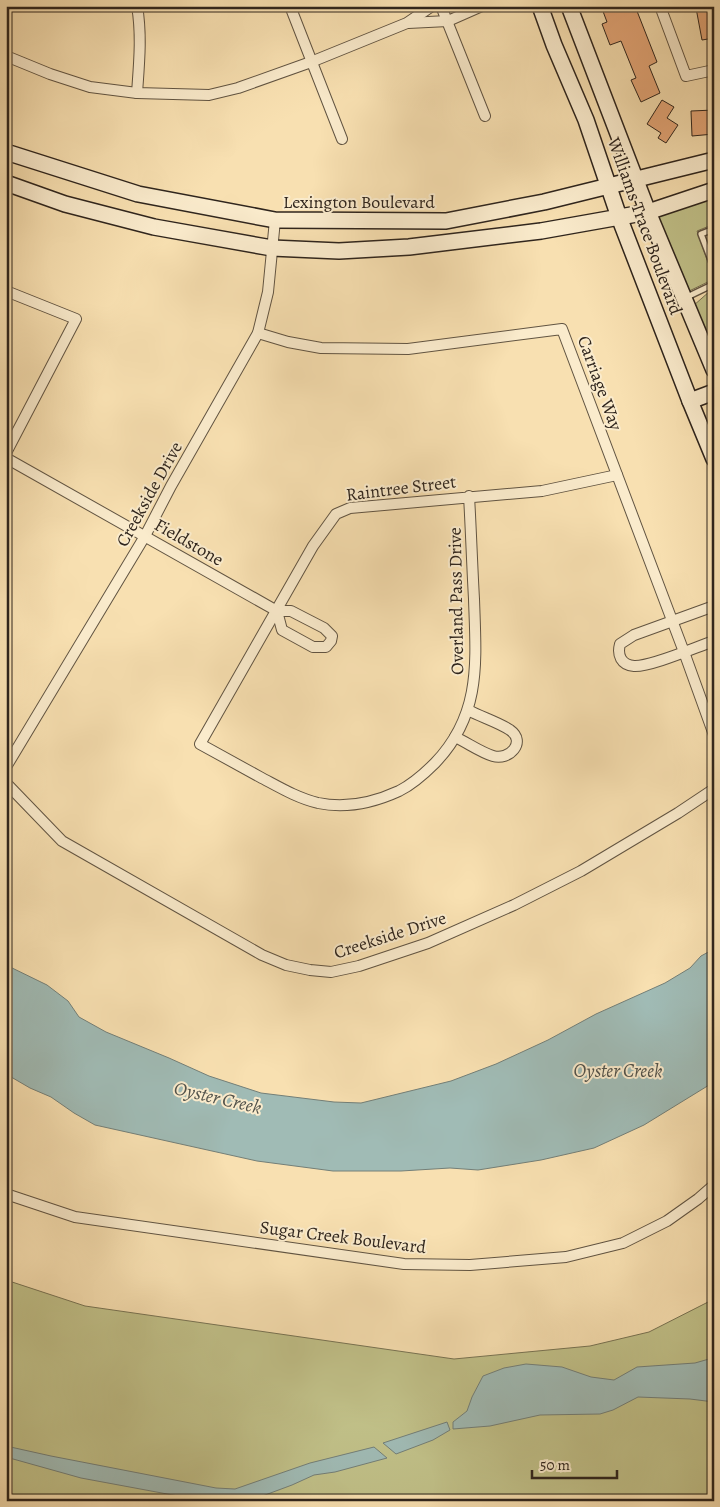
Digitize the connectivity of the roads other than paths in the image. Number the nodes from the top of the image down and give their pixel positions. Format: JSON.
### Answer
{"nodes":[{"id":1,"x":137,"y":6,"type":"edge"},
{"id":2,"x":290,"y":6,"type":"edge"},
{"id":3,"x":432,"y":6,"type":"edge"},
{"id":4,"x":441,"y":6,"type":"edge"},
{"id":5,"x":482,"y":6,"type":"edge"},
{"id":6,"x":540,"y":6,"type":"edge"},
{"id":7,"x":569,"y":6,"type":"edge"},
{"id":8,"x":660,"y":6,"type":"edge"},
{"id":9,"x":448,"y":21,"type":"junction"},
{"id":10,"x":407,"y":23,"type":"junction"},
{"id":11,"x":6,"y":56,"type":"edge"},
{"id":12,"x":311,"y":62,"type":"junction"},
{"id":13,"x":714,"y":70,"type":"edge"},
{"id":14,"x":137,"y":94,"type":"junction"},
{"id":15,"x":484,"y":116,"type":"dead end"},
{"id":16,"x":342,"y":139,"type":"dead end"},
{"id":17,"x":6,"y":152,"type":"edge"},
{"id":18,"x":714,"y":160,"type":"edge"},
{"id":19,"x":636,"y":180,"type":"junction"},
{"id":20,"x":6,"y":183,"type":"edge"},
{"id":21,"x":610,"y":186,"type":"junction"},
{"id":22,"x":714,"y":190,"type":"edge"},
{"id":23,"x":648,"y":212,"type":"junction"},
{"id":24,"x":619,"y":217,"type":"junction"},
{"id":25,"x":275,"y":220,"type":"junction"},
{"id":26,"x":714,"y":229,"type":"edge"},
{"id":27,"x":272,"y":248,"type":"junction"},
{"id":28,"x":714,"y":268,"type":"edge"},
{"id":29,"x":714,"y":284,"type":"edge"},
{"id":30,"x":6,"y":291,"type":"edge"},
{"id":31,"x":684,"y":298,"type":"junction"},
{"id":32,"x":258,"y":333,"type":"junction"},
{"id":33,"x":714,"y":370,"type":"edge"},
{"id":34,"x":714,"y":392,"type":"edge"},
{"id":35,"x":690,"y":401,"type":"junction"},
{"id":36,"x":6,"y":453,"type":"edge"},
{"id":37,"x":6,"y":458,"type":"edge"},
{"id":38,"x":714,"y":459,"type":"edge"},
{"id":39,"x":617,"y":475,"type":"junction"},
{"id":40,"x":469,"y":496,"type":"junction"},
{"id":41,"x":145,"y":536,"type":"junction"},
{"id":42,"x":714,"y":606,"type":"edge"},
{"id":43,"x":276,"y":611,"type":"junction"},
{"id":44,"x":672,"y":620,"type":"junction"},
{"id":45,"x":714,"y":641,"type":"edge"},
{"id":46,"x":684,"y":652,"type":"junction"},
{"id":47,"x":468,"y":710,"type":"junction"},
{"id":48,"x":714,"y":735,"type":"edge"},
{"id":49,"x":455,"y":737,"type":"junction"},
{"id":50,"x":200,"y":744,"type":"joint"},
{"id":51,"x":6,"y":767,"type":"edge"},
{"id":52,"x":6,"y":783,"type":"edge"},
{"id":53,"x":714,"y":789,"type":"edge"},
{"id":54,"x":714,"y":1184,"type":"edge"},
{"id":55,"x":714,"y":1193,"type":"edge"},
{"id":56,"x":6,"y":1194,"type":"edge"},
{"id":57,"x":698,"y":1199,"type":"junction"}],
"edges":[{"from":1,"to":14,"type":"street"},
{"from":2,"to":12,"type":"street"},
{"from":3,"to":10,"type":"street"},
{"from":4,"to":9,"type":"street"},
{"from":5,"to":9,"type":"street"},
{"from":6,"to":21,"type":"main road","name":"Williams Trace Boulevard"},
{"from":7,"to":19,"type":"main road","name":"Williams Trace Boulevard"},
{"from":8,"to":13,"type":"street"},
{"from":9,"to":10,"type":"street"},
{"from":9,"to":15,"type":"street"},
{"from":10,"to":12,"type":"street"},
{"from":11,"to":14,"type":"street"},
{"from":12,"to":14,"type":"street"},
{"from":12,"to":16,"type":"street"},
{"from":17,"to":25,"type":"main road","name":"Lexington Boulevard"},
{"from":18,"to":19,"type":"main road","name":"Lexington Boulevard"},
{"from":19,"to":21,"type":"main road","name":"Lexington Boulevard"},
{"from":19,"to":23,"type":"main road","name":"Williams Trace Boulevard"},
{"from":20,"to":27,"type":"main road"},
{"from":21,"to":24,"type":"main road","name":"Williams Trace Boulevard"},
{"from":21,"to":25,"type":"main road","name":"Lexington Boulevard"},
{"from":22,"to":23,"type":"main road"},
{"from":23,"to":24,"type":"main road"},
{"from":23,"to":31,"type":"main road","name":"Williams Trace Boulevard"},
{"from":24,"to":27,"type":"main road"},
{"from":24,"to":35,"type":"main road","name":"Williams Trace Boulevard"},
{"from":25,"to":27,"type":"street","name":"Creekside Drive"},
{"from":26,"to":28,"type":"lane"},
{"from":27,"to":32,"type":"street","name":"Creekside Drive"},
{"from":29,"to":31,"type":"lane"},
{"from":30,"to":36,"type":"street"},
{"from":31,"to":33,"type":"main road","name":"Williams Trace Boulevard"},
{"from":32,"to":39,"type":"street","name":"Carriage Way"},
{"from":32,"to":41,"type":"street","name":"Creekside Drive"},
{"from":34,"to":35,"type":"main road"},
{"from":35,"to":38,"type":"main road","name":"Williams Trace Boulevard"},
{"from":37,"to":41,"type":"street","name":"Fieldstone"},
{"from":39,"to":40,"type":"street","name":"Raintree Street"},
{"from":39,"to":44,"type":"street","name":"Carriage Way"},
{"from":40,"to":43,"type":"street","name":"Raintree Street"},
{"from":40,"to":47,"type":"street","name":"Overland Pass Drive"},
{"from":41,"to":43,"type":"street","name":"Fieldstone"},
{"from":41,"to":51,"type":"street","name":"Creekside Drive"},
{"from":42,"to":44,"type":"street"},
{"from":43,"to":43,"type":"street","name":"Fieldstone"},
{"from":43,"to":50,"type":"street","name":"Raintree Street"},
{"from":44,"to":46,"type":"street","name":"Carriage Way"},
{"from":44,"to":46,"type":"street"},
{"from":45,"to":46,"type":"street"},
{"from":46,"to":48,"type":"street"},
{"from":47,"to":49,"type":"street","name":"Overland Pass Drive"},
{"from":47,"to":49,"type":"street"},
{"from":49,"to":50,"type":"street","name":"Overland Pass Drive"},
{"from":52,"to":53,"type":"street","name":"Creekside Drive"},
{"from":54,"to":57,"type":"street","name":"Sugar Creek Boulevard"},
{"from":55,"to":57,"type":"street","name":"Sugar Creek Boulevard"},
{"from":56,"to":57,"type":"street","name":"Sugar Creek Boulevard"}]}
